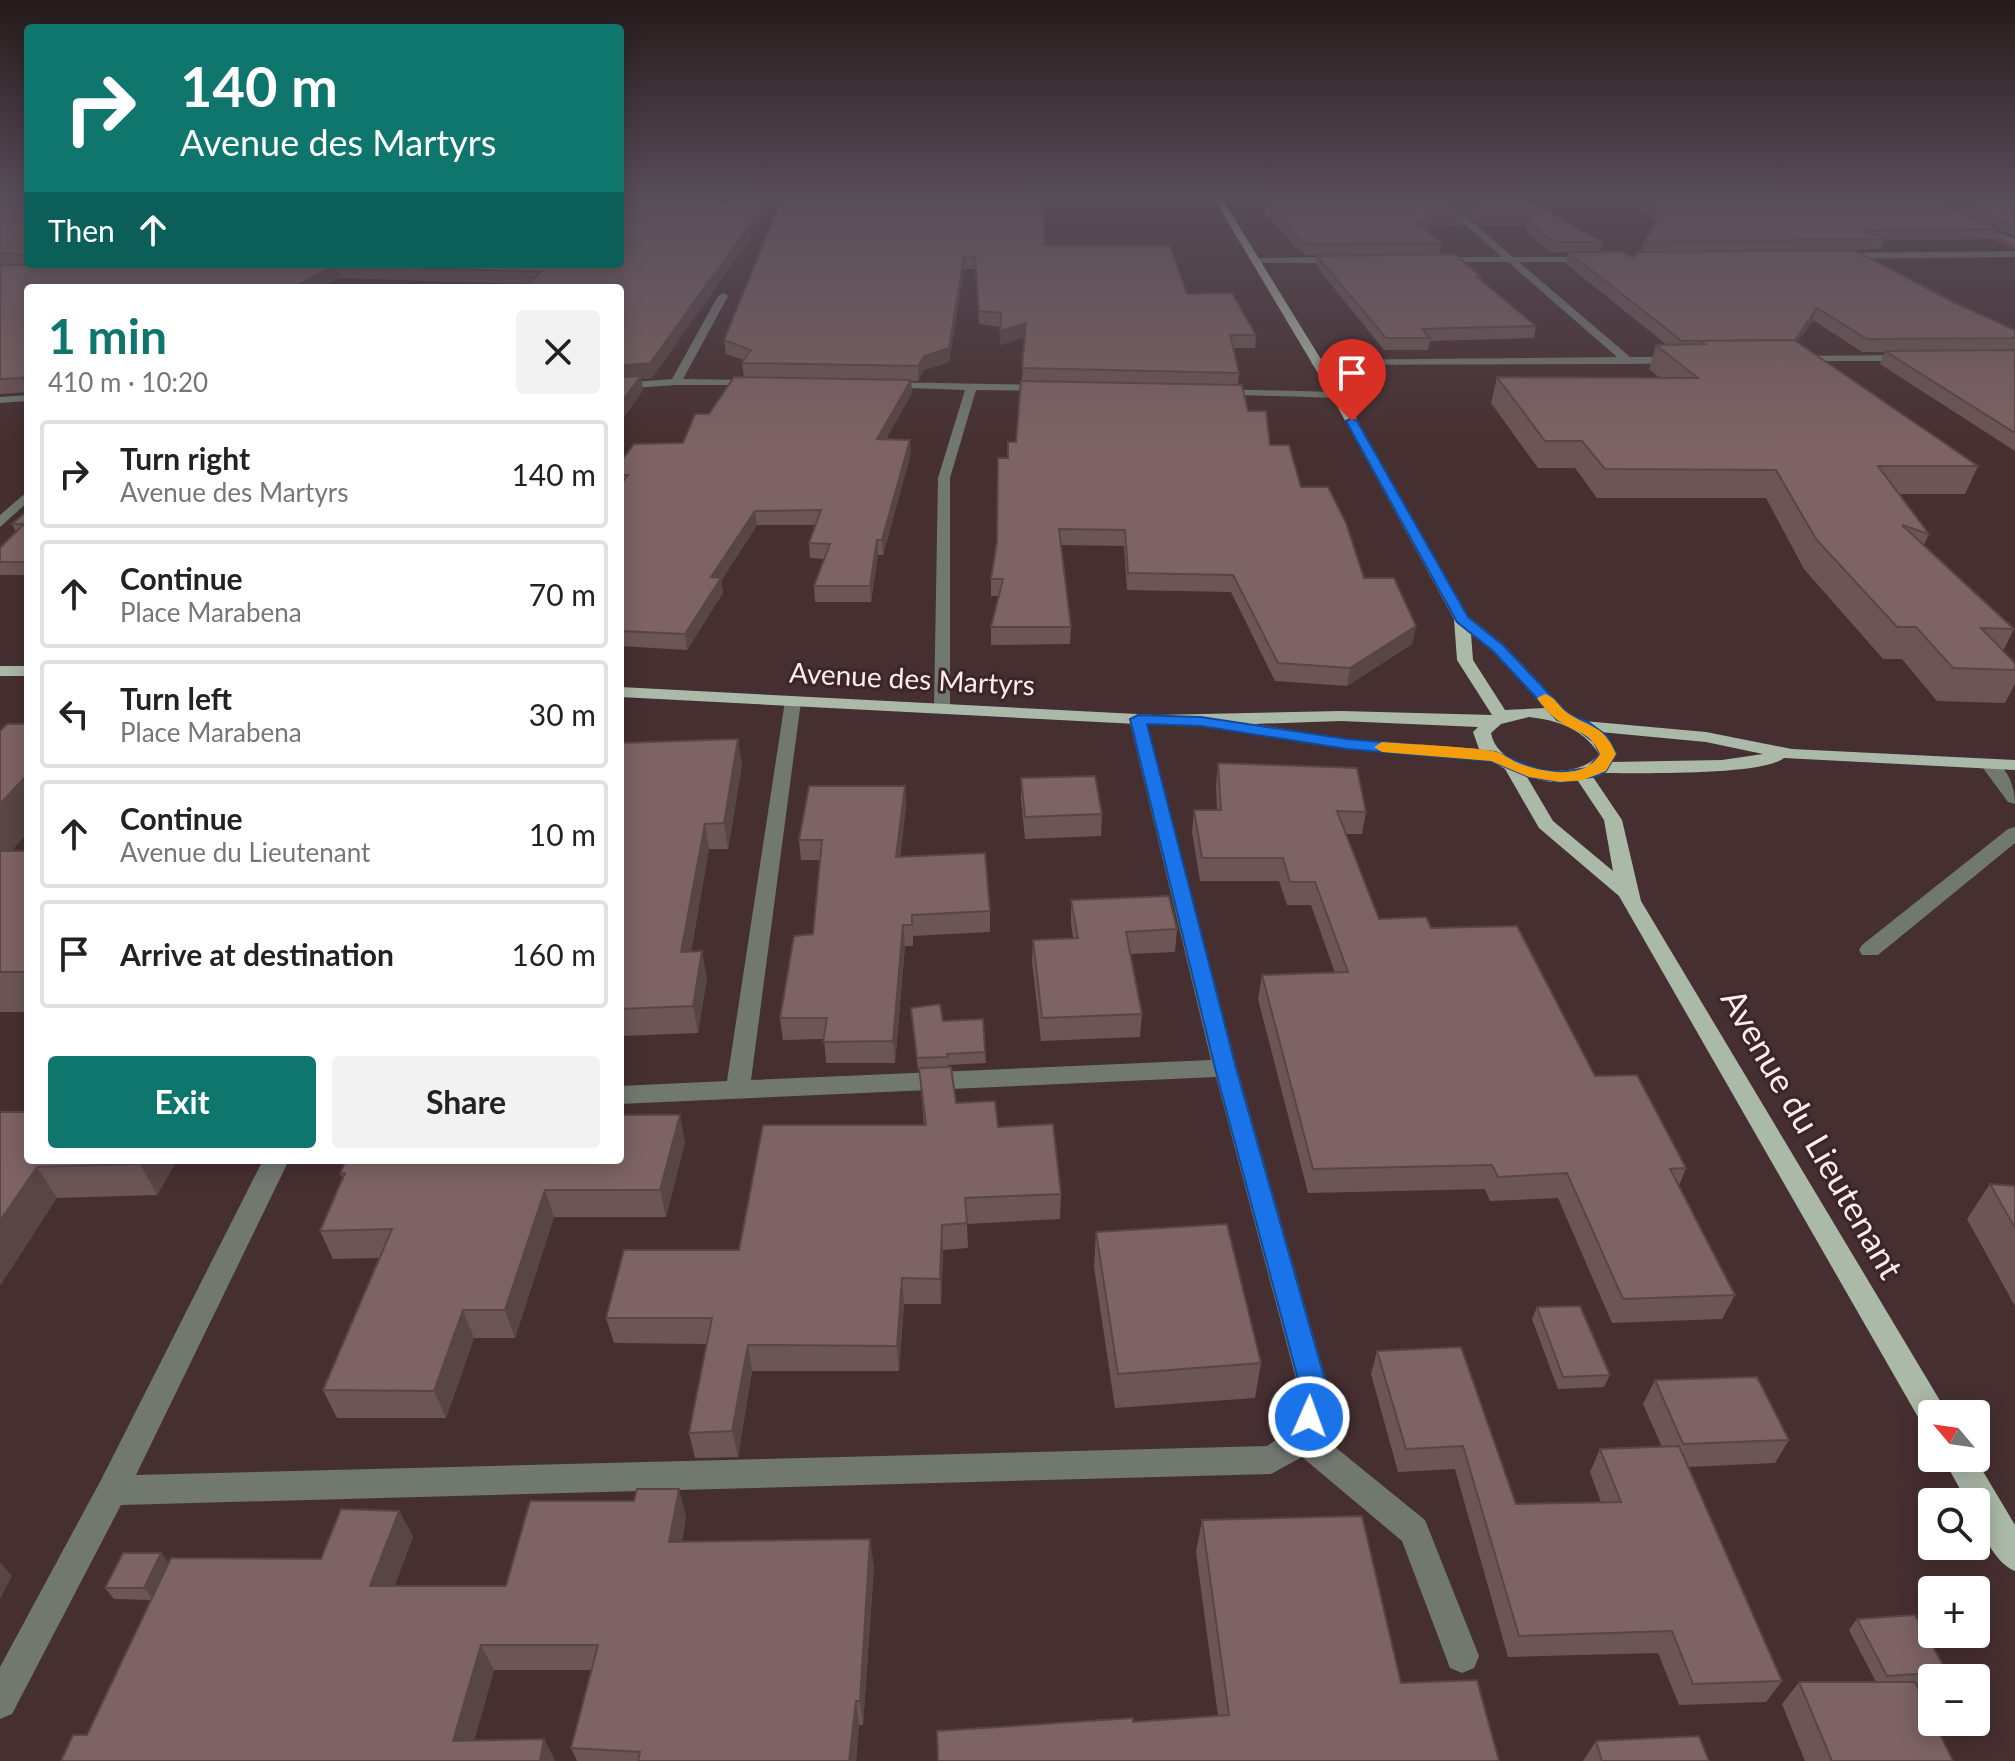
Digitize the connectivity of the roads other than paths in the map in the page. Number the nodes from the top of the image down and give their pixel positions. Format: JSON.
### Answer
{"nodes":[{"id":1,"x":1267,"y":279,"type":"edge"},
{"id":2,"x":1534,"y":279,"type":"edge"},
{"id":3,"x":723,"y":296,"type":"dead end"},
{"id":4,"x":1922,"y":358,"type":"edge"},
{"id":5,"x":1783,"y":359,"type":"edge"},
{"id":6,"x":1690,"y":360,"type":"edge"},
{"id":7,"x":1628,"y":361,"type":"junction"},
{"id":8,"x":1316,"y":363,"type":"junction"},
{"id":9,"x":676,"y":382,"type":"junction"},
{"id":10,"x":770,"y":384,"type":"edge"},
{"id":11,"x":878,"y":385,"type":"edge"},
{"id":12,"x":624,"y":386,"type":"edge"},
{"id":13,"x":971,"y":387,"type":"junction"},
{"id":14,"x":1051,"y":388,"type":"edge"},
{"id":15,"x":1210,"y":392,"type":"edge"},
{"id":16,"x":1337,"y":395,"type":"junction"},
{"id":17,"x":24,"y":398,"type":"edge"},
{"id":18,"x":0,"y":400,"type":"edge"},
{"id":19,"x":24,"y":499,"type":"edge"},
{"id":20,"x":0,"y":523,"type":"edge"},
{"id":21,"x":1462,"y":619,"type":"junction"},
{"id":22,"x":0,"y":671,"type":"edge"},
{"id":23,"x":24,"y":671,"type":"edge"},
{"id":24,"x":624,"y":692,"type":"edge"},
{"id":25,"x":793,"y":701,"type":"junction"},
{"id":26,"x":942,"y":709,"type":"junction"},
{"id":27,"x":1562,"y":717,"type":"junction"},
{"id":28,"x":1138,"y":719,"type":"junction"},
{"id":29,"x":1495,"y":719,"type":"junction"},
{"id":30,"x":1201,"y":721,"type":"junction"},
{"id":31,"x":1583,"y":725,"type":"junction"},
{"id":32,"x":1792,"y":754,"type":"junction"},
{"id":33,"x":1503,"y":761,"type":"junction"},
{"id":34,"x":1989,"y":764,"type":"junction"},
{"id":35,"x":2015,"y":765,"type":"edge"},
{"id":36,"x":1592,"y":772,"type":"junction"},
{"id":37,"x":2015,"y":798,"type":"edge"},
{"id":38,"x":2015,"y":833,"type":"edge"},
{"id":39,"x":1627,"y":893,"type":"junction"},
{"id":40,"x":1870,"y":950,"type":"dead end"},
{"id":41,"x":1225,"y":1068,"type":"junction"},
{"id":42,"x":738,"y":1090,"type":"junction"},
{"id":43,"x":624,"y":1095,"type":"edge"},
{"id":44,"x":274,"y":1164,"type":"edge"},
{"id":45,"x":1924,"y":1400,"type":"edge"},
{"id":46,"x":1303,"y":1439,"type":"junction"},
{"id":47,"x":1966,"y":1472,"type":"edge"},
{"id":48,"x":112,"y":1490,"type":"junction"},
{"id":49,"x":2015,"y":1555,"type":"edge"},
{"id":50,"x":1462,"y":1656,"type":"dead end"},
{"id":51,"x":0,"y":1702,"type":"edge"}],
"edges":[{"from":1,"to":8,"type":"main road"},
{"from":2,"to":7,"type":"street"},
{"from":3,"to":9,"type":"street"},
{"from":4,"to":5,"type":"street"},
{"from":6,"to":7,"type":"street"},
{"from":7,"to":8,"type":"street"},
{"from":8,"to":16,"type":"main road"},
{"from":9,"to":10,"type":"street"},
{"from":9,"to":12,"type":"street"},
{"from":11,"to":13,"type":"street"},
{"from":13,"to":14,"type":"street"},
{"from":13,"to":26,"type":"street"},
{"from":15,"to":16,"type":"street"},
{"from":16,"to":21,"type":"main road"},
{"from":17,"to":18,"type":"street"},
{"from":19,"to":20,"type":"street"},
{"from":21,"to":27,"type":"main road"},
{"from":21,"to":29,"type":"main road"},
{"from":22,"to":23,"type":"main road"},
{"from":24,"to":25,"type":"main road","name":"Avenue des Martyrs"},
{"from":25,"to":26,"type":"main road","name":"Avenue des Martyrs"},
{"from":25,"to":42,"type":"street"},
{"from":26,"to":28,"type":"main road","name":"Avenue des Martyrs"},
{"from":27,"to":29,"type":"main road","name":"Avenue des Martyrs"},
{"from":27,"to":31,"type":"main road"},
{"from":28,"to":30,"type":"main road","name":"Avenue des Martyrs"},
{"from":28,"to":41,"type":"street"},
{"from":29,"to":30,"type":"main road","name":"Avenue des Martyrs"},
{"from":29,"to":33,"type":"main road","name":"Avenue du Lieutenant"},
{"from":30,"to":33,"type":"main road","name":"Avenue des Martyrs"},
{"from":31,"to":32,"type":"main road"},
{"from":31,"to":36,"type":"main road"},
{"from":32,"to":34,"type":"main road"},
{"from":32,"to":36,"type":"main road"},
{"from":33,"to":36,"type":"main road","name":"Avenue des Martyrs"},
{"from":33,"to":39,"type":"main road","name":"Avenue du Lieutenant"},
{"from":34,"to":35,"type":"main road"},
{"from":34,"to":37,"type":"street"},
{"from":36,"to":39,"type":"main road","name":"Avenue du Lieutenant"},
{"from":38,"to":40,"type":"street"},
{"from":39,"to":45,"type":"main road","name":"Avenue du Lieutenant"},
{"from":41,"to":42,"type":"street"},
{"from":41,"to":46,"type":"street"},
{"from":42,"to":43,"type":"street"},
{"from":44,"to":48,"type":"street"},
{"from":46,"to":48,"type":"street"},
{"from":46,"to":50,"type":"street"},
{"from":47,"to":49,"type":"main road"},
{"from":48,"to":51,"type":"street"}]}
